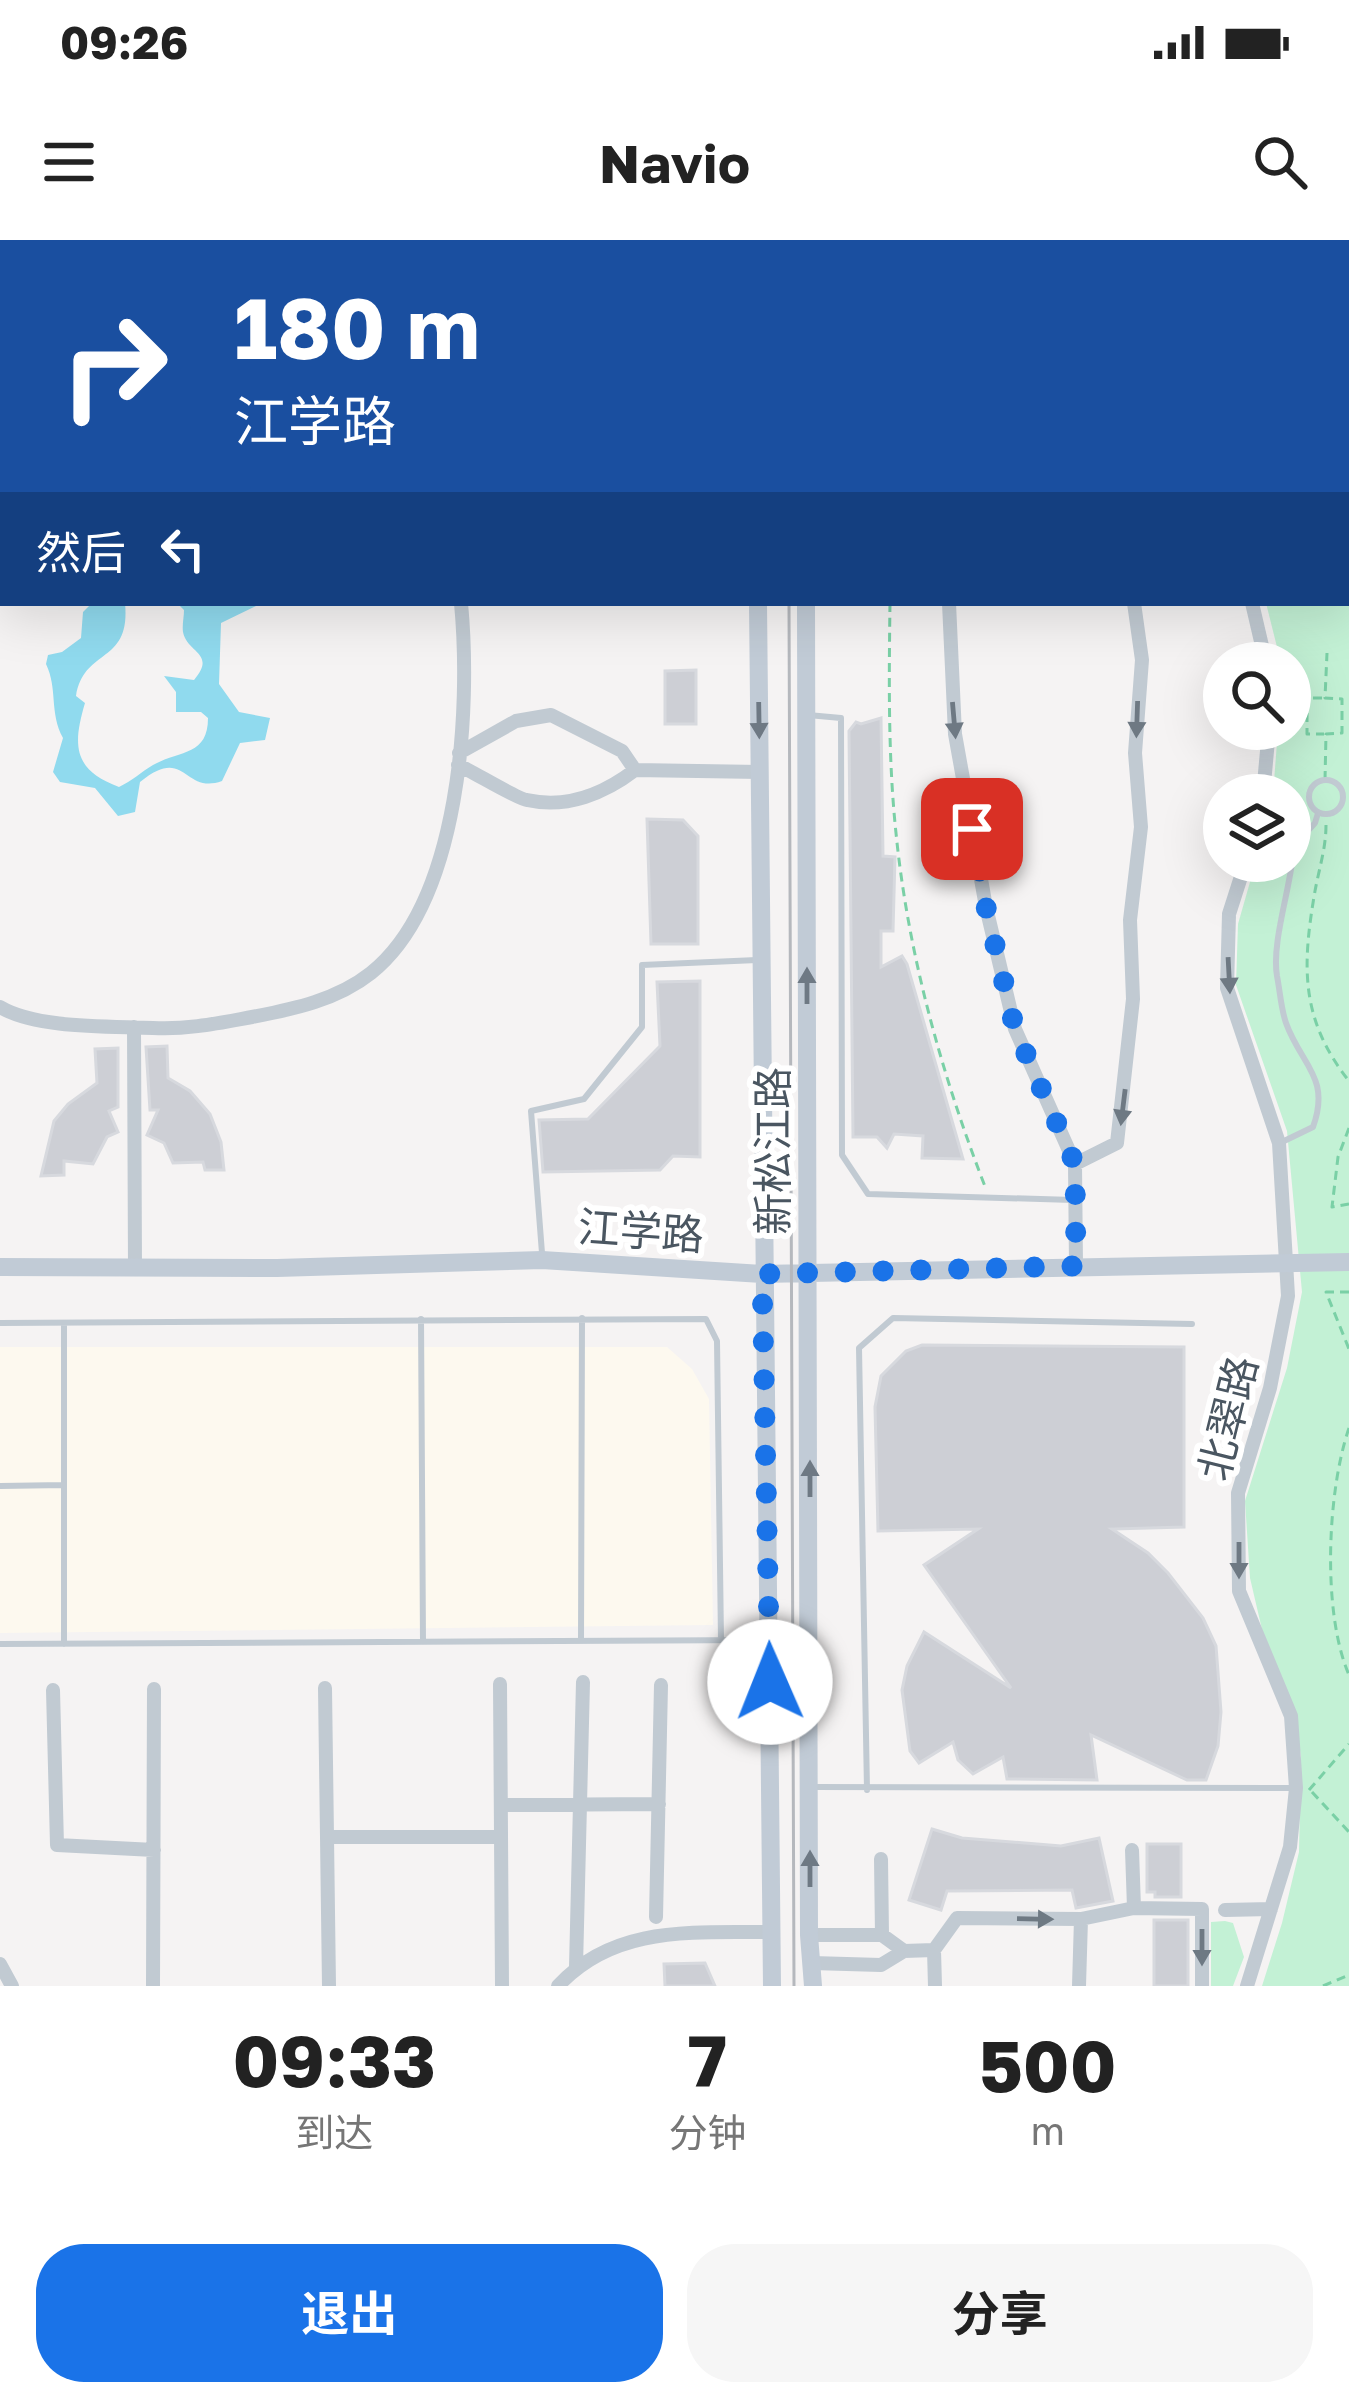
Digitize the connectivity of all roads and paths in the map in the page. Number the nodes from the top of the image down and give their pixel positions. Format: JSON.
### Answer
{"nodes":[{"id":1,"x":461,"y":606,"type":"edge"},
{"id":2,"x":758,"y":606,"type":"edge"},
{"id":3,"x":806,"y":606,"type":"edge"},
{"id":4,"x":890,"y":606,"type":"edge"},
{"id":5,"x":950,"y":606,"type":"edge"},
{"id":6,"x":1134,"y":606,"type":"edge"},
{"id":7,"x":1253,"y":606,"type":"edge"},
{"id":8,"x":1262,"y":642,"type":"edge"},
{"id":9,"x":1327,"y":653,"type":"dead end"},
{"id":10,"x":1311,"y":698,"type":"edge"},
{"id":11,"x":1325,"y":698,"type":"junction"},
{"id":12,"x":806,"y":715,"type":"junction"},
{"id":13,"x":1346,"y":718,"type":"edge"},
{"id":14,"x":1311,"y":734,"type":"edge"},
{"id":15,"x":1325,"y":734,"type":"junction"},
{"id":16,"x":459,"y":759,"type":"junction"},
{"id":17,"x":635,"y":770,"type":"junction"},
{"id":18,"x":760,"y":772,"type":"junction"},
{"id":19,"x":1325,"y":779,"type":"junction"},
{"id":20,"x":1322,"y":814,"type":"junction"},
{"id":21,"x":1311,"y":825,"type":"edge"},
{"id":22,"x":1239,"y":882,"type":"edge"},
{"id":23,"x":1292,"y":882,"type":"edge"},
{"id":24,"x":760,"y":960,"type":"junction"},
{"id":25,"x":0,"y":1006,"type":"edge"},
{"id":26,"x":134,"y":1027,"type":"junction"},
{"id":27,"x":1349,"y":1081,"type":"edge"},
{"id":28,"x":1349,"y":1128,"type":"edge"},
{"id":29,"x":1279,"y":1144,"type":"junction"},
{"id":30,"x":1075,"y":1164,"type":"junction"},
{"id":31,"x":990,"y":1197,"type":"junction"},
{"id":32,"x":1073,"y":1200,"type":"junction"},
{"id":33,"x":1349,"y":1204,"type":"edge"},
{"id":34,"x":542,"y":1260,"type":"junction"},
{"id":35,"x":1286,"y":1262,"type":"junction"},
{"id":36,"x":1349,"y":1262,"type":"edge"},
{"id":37,"x":1076,"y":1266,"type":"junction"},
{"id":38,"x":0,"y":1268,"type":"edge"},
{"id":39,"x":135,"y":1268,"type":"junction"},
{"id":40,"x":808,"y":1271,"type":"junction"},
{"id":41,"x":762,"y":1274,"type":"junction"},
{"id":42,"x":1349,"y":1292,"type":"edge"},
{"id":43,"x":583,"y":1318,"type":"junction"},
{"id":44,"x":421,"y":1319,"type":"junction"},
{"id":45,"x":0,"y":1322,"type":"edge"},
{"id":46,"x":64,"y":1322,"type":"junction"},
{"id":47,"x":1192,"y":1324,"type":"dead end"},
{"id":48,"x":1349,"y":1349,"type":"edge"},
{"id":49,"x":1349,"y":1428,"type":"edge"},
{"id":50,"x":64,"y":1485,"type":"junction"},
{"id":51,"x":0,"y":1486,"type":"edge"},
{"id":52,"x":722,"y":1640,"type":"junction"},
{"id":53,"x":770,"y":1640,"type":"junction"},
{"id":54,"x":581,"y":1641,"type":"junction"},
{"id":55,"x":423,"y":1642,"type":"junction"},
{"id":56,"x":0,"y":1644,"type":"edge"},
{"id":57,"x":64,"y":1644,"type":"junction"},
{"id":58,"x":1349,"y":1675,"type":"edge"},
{"id":59,"x":583,"y":1682,"type":"dead end"},
{"id":60,"x":500,"y":1684,"type":"dead end"},
{"id":61,"x":661,"y":1685,"type":"dead end"},
{"id":62,"x":325,"y":1688,"type":"dead end"},
{"id":63,"x":154,"y":1689,"type":"dead end"},
{"id":64,"x":53,"y":1690,"type":"dead end"},
{"id":65,"x":1349,"y":1744,"type":"edge"},
{"id":66,"x":810,"y":1787,"type":"junction"},
{"id":67,"x":1304,"y":1789,"type":"junction"},
{"id":68,"x":867,"y":1790,"type":"junction"},
{"id":69,"x":580,"y":1804,"type":"junction"},
{"id":70,"x":659,"y":1804,"type":"junction"},
{"id":71,"x":501,"y":1805,"type":"junction"},
{"id":72,"x":1349,"y":1832,"type":"edge"},
{"id":73,"x":327,"y":1837,"type":"junction"},
{"id":74,"x":501,"y":1837,"type":"junction"},
{"id":75,"x":154,"y":1850,"type":"junction"},
{"id":76,"x":1132,"y":1850,"type":"dead end"},
{"id":77,"x":880,"y":1859,"type":"dead end"},
{"id":78,"x":1134,"y":1908,"type":"junction"},
{"id":79,"x":1271,"y":1909,"type":"junction"},
{"id":80,"x":1225,"y":1910,"type":"dead end"},
{"id":81,"x":656,"y":1917,"type":"dead end"},
{"id":82,"x":1082,"y":1919,"type":"junction"},
{"id":83,"x":772,"y":1932,"type":"junction"},
{"id":84,"x":882,"y":1934,"type":"junction"},
{"id":85,"x":809,"y":1935,"type":"junction"},
{"id":86,"x":934,"y":1950,"type":"junction"},
{"id":87,"x":904,"y":1951,"type":"junction"},
{"id":88,"x":0,"y":1964,"type":"edge"},
{"id":89,"x":812,"y":1964,"type":"junction"},
{"id":90,"x":575,"y":1967,"type":"junction"},
{"id":91,"x":1349,"y":1975,"type":"edge"},
{"id":92,"x":1331,"y":1982,"type":"junction"},
{"id":93,"x":12,"y":1986,"type":"edge"},
{"id":94,"x":153,"y":1986,"type":"edge"},
{"id":95,"x":329,"y":1986,"type":"edge"},
{"id":96,"x":502,"y":1986,"type":"edge"},
{"id":97,"x":558,"y":1986,"type":"edge"},
{"id":98,"x":772,"y":1986,"type":"edge"},
{"id":99,"x":812,"y":1986,"type":"edge"},
{"id":100,"x":934,"y":1986,"type":"edge"},
{"id":101,"x":1079,"y":1986,"type":"edge"},
{"id":102,"x":1202,"y":1986,"type":"edge"},
{"id":103,"x":1247,"y":1986,"type":"edge"},
{"id":104,"x":1323,"y":1986,"type":"edge"},
{"id":105,"x":1341,"y":1986,"type":"edge"}],
"edges":[{"from":1,"to":16,"type":"street"},
{"from":2,"to":18,"type":"main road","name":"新松江路","one_way":true},
{"from":3,"to":12,"type":"main road","name":"新松江路"},
{"from":4,"to":31,"type":"path"},
{"from":5,"to":30,"type":"street","one_way":true},
{"from":6,"to":30,"type":"street","one_way":true},
{"from":7,"to":8,"type":"street"},
{"from":9,"to":11,"type":"path"},
{"from":10,"to":11,"type":"path"},
{"from":11,"to":13,"type":"path"},
{"from":12,"to":31,"type":"lane"},
{"from":40,"to":12,"type":"main road","name":"新松江路","one_way":true},
{"from":13,"to":15,"type":"path"},
{"from":14,"to":15,"type":"path"},
{"from":15,"to":19,"type":"path"},
{"from":16,"to":17,"type":"street"},
{"from":16,"to":17,"type":"street"},
{"from":16,"to":26,"type":"street"},
{"from":17,"to":18,"type":"street"},
{"from":18,"to":24,"type":"main road","name":"新松江路"},
{"from":19,"to":20,"type":"lane"},
{"from":19,"to":20,"type":"lane"},
{"from":20,"to":21,"type":"lane"},
{"from":20,"to":27,"type":"path"},
{"from":22,"to":29,"type":"street","name":"北翠路","one_way":true},
{"from":23,"to":29,"type":"lane"},
{"from":24,"to":34,"type":"lane"},
{"from":24,"to":41,"type":"main road","name":"新松江路"},
{"from":25,"to":26,"type":"street"},
{"from":26,"to":39,"type":"street"},
{"from":28,"to":33,"type":"path"},
{"from":29,"to":35,"type":"street","name":"北翠路"},
{"from":30,"to":32,"type":"street"},
{"from":31,"to":32,"type":"lane"},
{"from":32,"to":37,"type":"street"},
{"from":34,"to":39,"type":"main road","name":"江学路"},
{"from":34,"to":41,"type":"main road","name":"江学路"},
{"from":35,"to":36,"type":"main road","name":"江学路"},
{"from":35,"to":37,"type":"main road","name":"江学路"},
{"from":35,"to":67,"type":"street","name":"北翠路","one_way":true},
{"from":37,"to":40,"type":"main road","name":"江学路"},
{"from":38,"to":39,"type":"main road","name":"江学路"},
{"from":40,"to":41,"type":"main road","name":"江学路"},
{"from":66,"to":40,"type":"main road","name":"新松江路","one_way":true},
{"from":41,"to":53,"type":"main road","name":"新松江路"},
{"from":42,"to":48,"type":"path"},
{"from":43,"to":44,"type":"lane"},
{"from":43,"to":52,"type":"lane"},
{"from":43,"to":54,"type":"lane"},
{"from":44,"to":46,"type":"lane"},
{"from":44,"to":55,"type":"lane"},
{"from":45,"to":46,"type":"lane"},
{"from":46,"to":50,"type":"lane"},
{"from":47,"to":68,"type":"lane"},
{"from":49,"to":58,"type":"path"},
{"from":50,"to":51,"type":"lane"},
{"from":50,"to":57,"type":"lane"},
{"from":52,"to":53,"type":"lane"},
{"from":52,"to":54,"type":"lane"},
{"from":53,"to":83,"type":"main road","name":"新松江路"},
{"from":54,"to":55,"type":"lane"},
{"from":55,"to":57,"type":"lane"},
{"from":56,"to":57,"type":"lane"},
{"from":59,"to":69,"type":"street"},
{"from":60,"to":71,"type":"street"},
{"from":61,"to":70,"type":"street"},
{"from":62,"to":73,"type":"street"},
{"from":63,"to":75,"type":"street"},
{"from":64,"to":75,"type":"street"},
{"from":65,"to":67,"type":"path"},
{"from":66,"to":68,"type":"lane"},
{"from":85,"to":66,"type":"main road","name":"新松江路","one_way":true},
{"from":67,"to":68,"type":"lane"},
{"from":67,"to":72,"type":"path"},
{"from":67,"to":79,"type":"street","name":"北翠路"},
{"from":69,"to":70,"type":"street"},
{"from":69,"to":71,"type":"street"},
{"from":69,"to":90,"type":"street"},
{"from":70,"to":81,"type":"street"},
{"from":71,"to":74,"type":"street"},
{"from":73,"to":74,"type":"street"},
{"from":73,"to":95,"type":"street"},
{"from":74,"to":96,"type":"street"},
{"from":75,"to":94,"type":"street"},
{"from":76,"to":78,"type":"street"},
{"from":77,"to":84,"type":"street"},
{"from":78,"to":82,"type":"street"},
{"from":78,"to":102,"type":"street","one_way":true},
{"from":79,"to":80,"type":"street"},
{"from":79,"to":103,"type":"street","name":"北翠路"},
{"from":86,"to":82,"type":"street","one_way":true},
{"from":82,"to":101,"type":"street"},
{"from":83,"to":90,"type":"street"},
{"from":83,"to":98,"type":"main road","name":"新松江路"},
{"from":84,"to":85,"type":"street"},
{"from":84,"to":87,"type":"street"},
{"from":85,"to":89,"type":"main road","name":"新松江路"},
{"from":86,"to":87,"type":"street"},
{"from":86,"to":100,"type":"street"},
{"from":87,"to":89,"type":"street"},
{"from":88,"to":93,"type":"street"},
{"from":89,"to":99,"type":"main road","name":"新松江路"},
{"from":90,"to":97,"type":"street"},
{"from":91,"to":92,"type":"path"},
{"from":92,"to":104,"type":"path"},
{"from":92,"to":105,"type":"path"}]}
